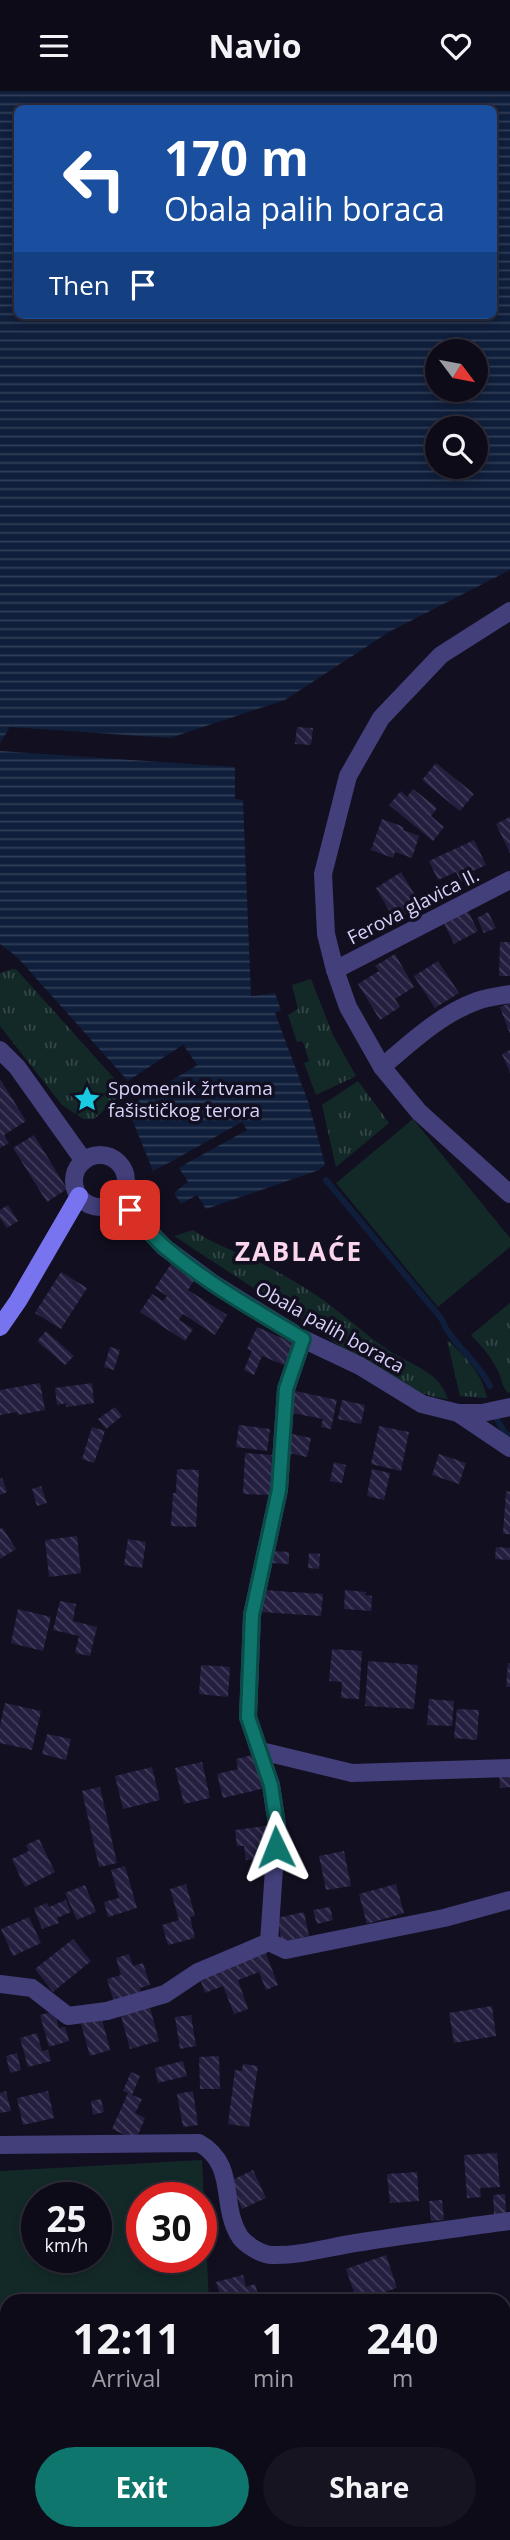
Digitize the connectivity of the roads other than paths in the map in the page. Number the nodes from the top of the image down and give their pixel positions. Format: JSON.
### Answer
{"nodes":[{"id":1,"x":510,"y":611,"type":"edge"},
{"id":2,"x":510,"y":880,"type":"edge"},
{"id":3,"x":335,"y":970,"type":"junction"},
{"id":4,"x":510,"y":994,"type":"edge"},
{"id":5,"x":0,"y":1050,"type":"edge"},
{"id":6,"x":382,"y":1067,"type":"junction"},
{"id":7,"x":83,"y":1161,"type":"junction"},
{"id":8,"x":510,"y":1193,"type":"edge"},
{"id":9,"x":79,"y":1196,"type":"junction"},
{"id":10,"x":118,"y":1199,"type":"junction"},
{"id":11,"x":0,"y":1328,"type":"edge"},
{"id":12,"x":303,"y":1339,"type":"junction"},
{"id":13,"x":510,"y":1407,"type":"edge"},
{"id":14,"x":458,"y":1413,"type":"junction"},
{"id":15,"x":510,"y":1448,"type":"edge"},
{"id":16,"x":261,"y":1751,"type":"junction"},
{"id":17,"x":510,"y":1768,"type":"edge"},
{"id":18,"x":510,"y":1900,"type":"edge"},
{"id":19,"x":269,"y":1942,"type":"junction"},
{"id":20,"x":0,"y":1984,"type":"edge"},
{"id":21,"x":0,"y":2145,"type":"edge"},
{"id":22,"x":510,"y":2221,"type":"edge"}],
"edges":[{"from":1,"to":3,"type":"street"},
{"from":2,"to":3,"type":"street","name":"Ferova glavica II."},
{"from":3,"to":6,"type":"street"},
{"from":4,"to":6,"type":"street"},
{"from":5,"to":7,"type":"street"},
{"from":6,"to":8,"type":"street"},
{"from":7,"to":9,"type":"street"},
{"from":7,"to":10,"type":"street"},
{"from":9,"to":10,"type":"street"},
{"from":9,"to":11,"type":"street"},
{"from":10,"to":12,"type":"street","name":"Obala palih boraca"},
{"from":12,"to":14,"type":"street","name":"Obala palih boraca"},
{"from":12,"to":16,"type":"street"},
{"from":13,"to":14,"type":"street","name":"Obala palih boraca"},
{"from":14,"to":15,"type":"street"},
{"from":16,"to":17,"type":"street"},
{"from":16,"to":19,"type":"street"},
{"from":18,"to":19,"type":"street"},
{"from":19,"to":20,"type":"street"},
{"from":21,"to":22,"type":"street"}]}
